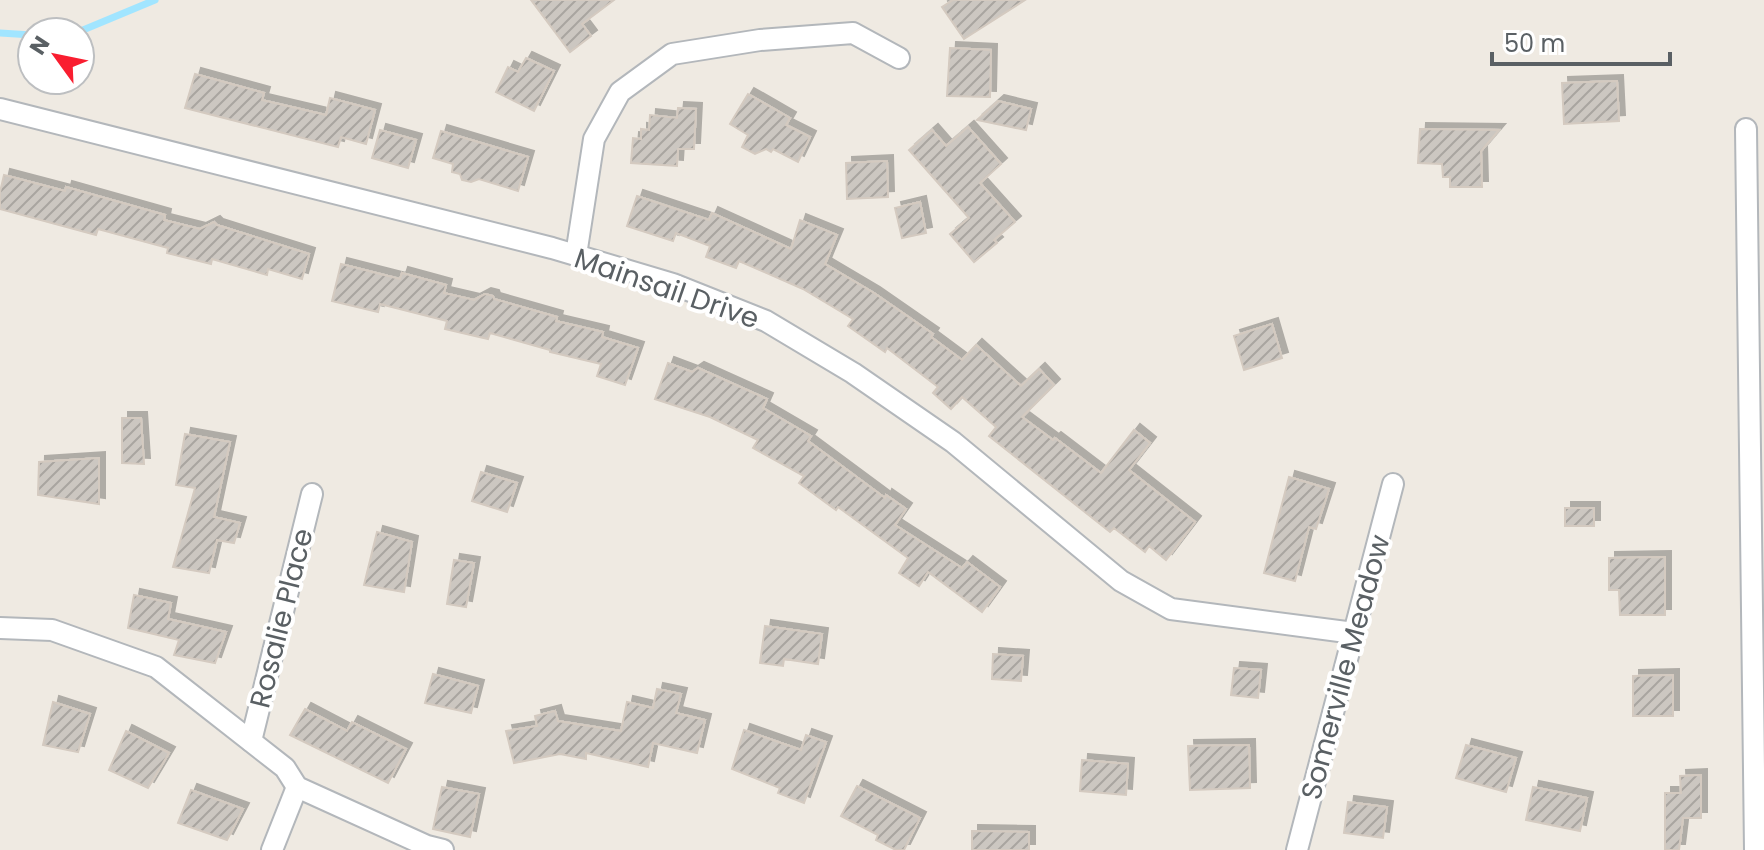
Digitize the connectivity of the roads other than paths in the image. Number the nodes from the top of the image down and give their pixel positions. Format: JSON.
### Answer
{"nodes":[{"id":1,"x":899,"y":58,"type":"dead end"},
{"id":2,"x":0,"y":109,"type":"edge"},
{"id":3,"x":1746,"y":129,"type":"dead end"},
{"id":4,"x":576,"y":255,"type":"junction"},
{"id":5,"x":1393,"y":484,"type":"dead end"},
{"id":6,"x":312,"y":494,"type":"dead end"},
{"id":7,"x":0,"y":628,"type":"edge"},
{"id":8,"x":1354,"y":633,"type":"junction"},
{"id":9,"x":251,"y":741,"type":"junction"},
{"id":10,"x":297,"y":787,"type":"junction"},
{"id":11,"x":272,"y":850,"type":"edge"},
{"id":12,"x":443,"y":850,"type":"edge"},
{"id":13,"x":1297,"y":850,"type":"edge"},
{"id":14,"x":1755,"y":850,"type":"edge"}],
"edges":[{"from":1,"to":4,"type":"street"},
{"from":2,"to":4,"type":"street","name":"Mainsail Drive"},
{"from":3,"to":14,"type":"street"},
{"from":4,"to":8,"type":"street","name":"Mainsail Drive"},
{"from":5,"to":8,"type":"street","name":"Somerville Meadow"},
{"from":6,"to":9,"type":"street","name":"Rosalie Place"},
{"from":7,"to":9,"type":"street"},
{"from":8,"to":13,"type":"street","name":"Somerville Meadow"},
{"from":9,"to":10,"type":"street"},
{"from":10,"to":11,"type":"street"},
{"from":10,"to":12,"type":"street"}]}
